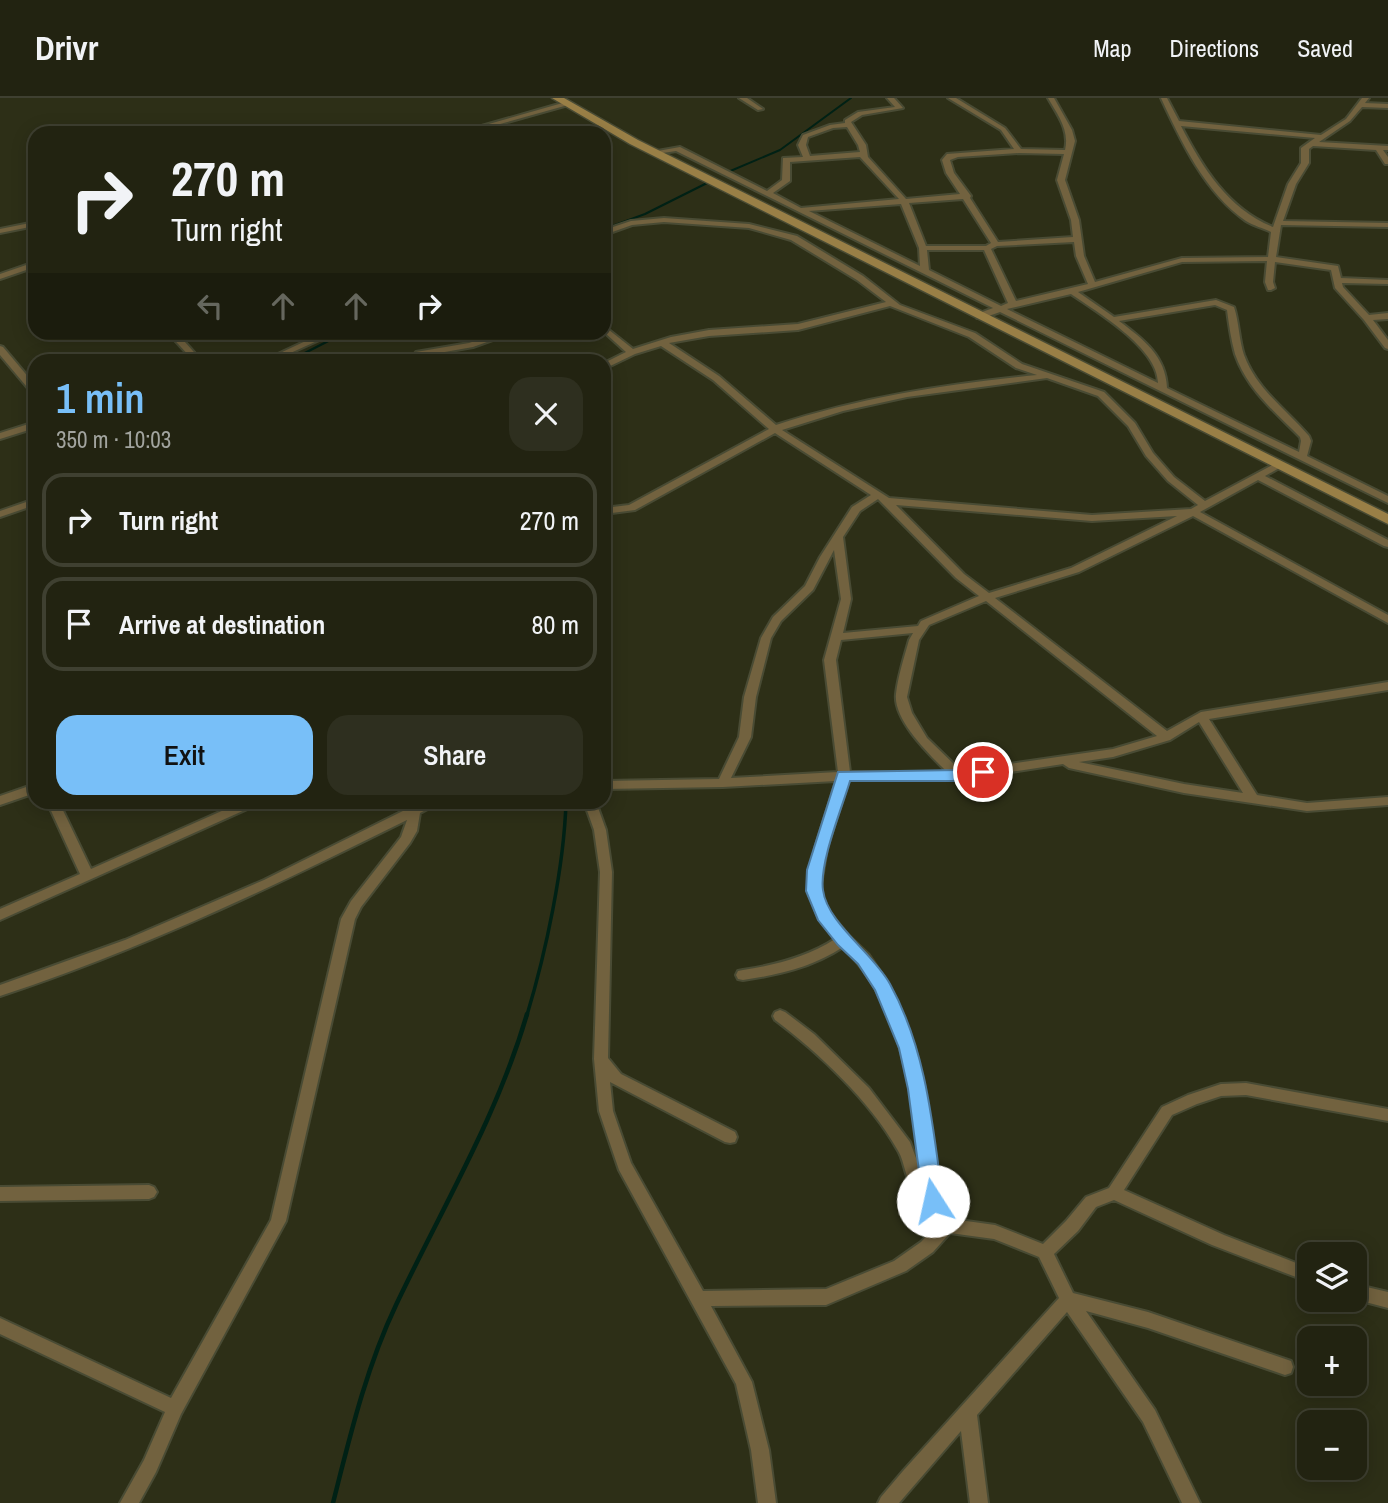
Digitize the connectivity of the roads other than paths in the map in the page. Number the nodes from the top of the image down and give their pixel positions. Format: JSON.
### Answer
{"nodes":[{"id":1,"x":742,"y":98,"type":"edge"},
{"id":2,"x":890,"y":98,"type":"edge"},
{"id":3,"x":951,"y":98,"type":"edge"},
{"id":4,"x":1051,"y":98,"type":"edge"},
{"id":5,"x":1164,"y":98,"type":"edge"},
{"id":6,"x":1366,"y":98,"type":"edge"},
{"id":7,"x":561,"y":101,"type":"edge"},
{"id":8,"x":1360,"y":105,"type":"junction"},
{"id":9,"x":1388,"y":107,"type":"edge"},
{"id":10,"x":760,"y":109,"type":"dead end"},
{"id":11,"x":1176,"y":123,"type":"junction"},
{"id":12,"x":849,"y":125,"type":"junction"},
{"id":13,"x":484,"y":126,"type":"edge"},
{"id":14,"x":608,"y":126,"type":"edge"},
{"id":15,"x":611,"y":128,"type":"edge"},
{"id":16,"x":1322,"y":137,"type":"junction"},
{"id":17,"x":1310,"y":144,"type":"junction"},
{"id":18,"x":1378,"y":147,"type":"junction"},
{"id":19,"x":1388,"y":148,"type":"edge"},
{"id":20,"x":1019,"y":151,"type":"junction"},
{"id":21,"x":656,"y":152,"type":"junction"},
{"id":22,"x":1068,"y":152,"type":"junction"},
{"id":23,"x":864,"y":154,"type":"junction"},
{"id":24,"x":807,"y":158,"type":"junction"},
{"id":25,"x":1388,"y":162,"type":"edge"},
{"id":26,"x":767,"y":194,"type":"junction"},
{"id":27,"x":967,"y":196,"type":"junction"},
{"id":28,"x":904,"y":201,"type":"junction"},
{"id":29,"x":799,"y":210,"type":"junction"},
{"id":30,"x":822,"y":221,"type":"junction"},
{"id":31,"x":28,"y":225,"type":"edge"},
{"id":32,"x":1388,"y":226,"type":"edge"},
{"id":33,"x":1276,"y":227,"type":"junction"},
{"id":34,"x":808,"y":229,"type":"junction"},
{"id":35,"x":611,"y":230,"type":"edge"},
{"id":36,"x":0,"y":231,"type":"edge"},
{"id":37,"x":794,"y":238,"type":"junction"},
{"id":38,"x":1078,"y":239,"type":"junction"},
{"id":39,"x":996,"y":244,"type":"junction"},
{"id":40,"x":923,"y":248,"type":"junction"},
{"id":41,"x":987,"y":248,"type":"junction"},
{"id":42,"x":1271,"y":259,"type":"junction"},
{"id":43,"x":28,"y":267,"type":"edge"},
{"id":44,"x":925,"y":272,"type":"junction"},
{"id":45,"x":0,"y":277,"type":"edge"},
{"id":46,"x":1339,"y":280,"type":"junction"},
{"id":47,"x":1388,"y":282,"type":"edge"},
{"id":48,"x":1092,"y":285,"type":"junction"},
{"id":49,"x":1271,"y":288,"type":"dead end"},
{"id":50,"x":1072,"y":291,"type":"junction"},
{"id":51,"x":892,"y":303,"type":"junction"},
{"id":52,"x":1013,"y":303,"type":"junction"},
{"id":53,"x":999,"y":309,"type":"junction"},
{"id":54,"x":980,"y":316,"type":"junction"},
{"id":55,"x":1388,"y":316,"type":"edge"},
{"id":56,"x":1367,"y":318,"type":"junction"},
{"id":57,"x":1113,"y":320,"type":"junction"},
{"id":58,"x":611,"y":334,"type":"edge"},
{"id":59,"x":178,"y":340,"type":"edge"},
{"id":60,"x":314,"y":340,"type":"edge"},
{"id":61,"x":486,"y":340,"type":"edge"},
{"id":62,"x":663,"y":342,"type":"junction"},
{"id":63,"x":1388,"y":346,"type":"edge"},
{"id":64,"x":0,"y":349,"type":"edge"},
{"id":65,"x":632,"y":352,"type":"junction"},
{"id":66,"x":191,"y":354,"type":"edge"},
{"id":67,"x":283,"y":354,"type":"edge"},
{"id":68,"x":419,"y":354,"type":"edge"},
{"id":69,"x":611,"y":362,"type":"edge"},
{"id":70,"x":1046,"y":377,"type":"junction"},
{"id":71,"x":28,"y":383,"type":"edge"},
{"id":72,"x":1163,"y":389,"type":"junction"},
{"id":73,"x":28,"y":427,"type":"edge"},
{"id":74,"x":775,"y":429,"type":"junction"},
{"id":75,"x":0,"y":436,"type":"edge"},
{"id":76,"x":1302,"y":458,"type":"junction"},
{"id":77,"x":1278,"y":465,"type":"junction"},
{"id":78,"x":1257,"y":476,"type":"junction"},
{"id":79,"x":882,"y":498,"type":"junction"},
{"id":80,"x":1388,"y":500,"type":"edge"},
{"id":81,"x":28,"y":504,"type":"edge"},
{"id":82,"x":1205,"y":505,"type":"junction"},
{"id":83,"x":611,"y":510,"type":"edge"},
{"id":84,"x":1193,"y":512,"type":"junction"},
{"id":85,"x":0,"y":513,"type":"edge"},
{"id":86,"x":1388,"y":520,"type":"edge"},
{"id":87,"x":838,"y":538,"type":"junction"},
{"id":88,"x":1388,"y":544,"type":"edge"},
{"id":89,"x":987,"y":597,"type":"junction"},
{"id":90,"x":1388,"y":620,"type":"edge"},
{"id":91,"x":920,"y":629,"type":"junction"},
{"id":92,"x":836,"y":637,"type":"junction"},
{"id":93,"x":1388,"y":686,"type":"edge"},
{"id":94,"x":1201,"y":716,"type":"junction"},
{"id":95,"x":1166,"y":737,"type":"junction"},
{"id":96,"x":1059,"y":762,"type":"junction"},
{"id":97,"x":844,"y":776,"type":"junction"},
{"id":98,"x":958,"y":776,"type":"junction"},
{"id":99,"x":723,"y":783,"type":"junction"},
{"id":100,"x":611,"y":785,"type":"edge"},
{"id":101,"x":28,"y":791,"type":"edge"},
{"id":102,"x":1254,"y":799,"type":"junction"},
{"id":103,"x":0,"y":801,"type":"edge"},
{"id":104,"x":1388,"y":801,"type":"edge"},
{"id":105,"x":57,"y":809,"type":"edge"},
{"id":106,"x":236,"y":809,"type":"edge"},
{"id":107,"x":418,"y":809,"type":"edge"},
{"id":108,"x":592,"y":809,"type":"edge"},
{"id":109,"x":414,"y":811,"type":"junction"},
{"id":110,"x":88,"y":875,"type":"junction"},
{"id":111,"x":0,"y":915,"type":"edge"},
{"id":112,"x":844,"y":940,"type":"junction"},
{"id":113,"x":743,"y":975,"type":"dead end"},
{"id":114,"x":0,"y":991,"type":"edge"},
{"id":115,"x":780,"y":1016,"type":"dead end"},
{"id":116,"x":601,"y":1059,"type":"junction"},
{"id":117,"x":1388,"y":1115,"type":"edge"},
{"id":118,"x":730,"y":1138,"type":"dead end"},
{"id":119,"x":149,"y":1192,"type":"dead end"},
{"id":120,"x":0,"y":1194,"type":"edge"},
{"id":121,"x":1114,"y":1194,"type":"junction"},
{"id":122,"x":933,"y":1201,"type":"junction"},
{"id":123,"x":947,"y":1225,"type":"junction"},
{"id":124,"x":1045,"y":1252,"type":"junction"},
{"id":125,"x":1297,"y":1270,"type":"edge"},
{"id":126,"x":1367,"y":1294,"type":"edge"},
{"id":127,"x":698,"y":1299,"type":"junction"},
{"id":128,"x":1068,"y":1299,"type":"junction"},
{"id":129,"x":1388,"y":1300,"type":"edge"},
{"id":130,"x":0,"y":1326,"type":"edge"},
{"id":131,"x":1285,"y":1367,"type":"dead end"},
{"id":132,"x":175,"y":1408,"type":"junction"},
{"id":133,"x":968,"y":1415,"type":"junction"},
{"id":134,"x":129,"y":1503,"type":"edge"},
{"id":135,"x":767,"y":1503,"type":"edge"},
{"id":136,"x":887,"y":1503,"type":"edge"},
{"id":137,"x":979,"y":1503,"type":"edge"},
{"id":138,"x":1191,"y":1503,"type":"edge"}],
"edges":[{"from":1,"to":10,"type":"street"},
{"from":2,"to":12,"type":"street"},
{"from":3,"to":20,"type":"street"},
{"from":4,"to":22,"type":"street"},
{"from":5,"to":11,"type":"street"},
{"from":6,"to":8,"type":"street"},
{"from":7,"to":13,"type":"street"},
{"from":7,"to":14,"type":"main road"},
{"from":8,"to":9,"type":"street"},
{"from":8,"to":16,"type":"street"},
{"from":11,"to":16,"type":"street"},
{"from":11,"to":33,"type":"street"},
{"from":12,"to":23,"type":"street"},
{"from":12,"to":24,"type":"street"},
{"from":15,"to":21,"type":"main road"},
{"from":16,"to":17,"type":"street"},
{"from":17,"to":18,"type":"street"},
{"from":17,"to":33,"type":"street"},
{"from":18,"to":19,"type":"street"},
{"from":18,"to":25,"type":"street"},
{"from":20,"to":22,"type":"street"},
{"from":20,"to":27,"type":"street"},
{"from":21,"to":26,"type":"street"},
{"from":21,"to":34,"type":"main road"},
{"from":22,"to":38,"type":"street"},
{"from":23,"to":24,"type":"street"},
{"from":23,"to":28,"type":"street"},
{"from":24,"to":26,"type":"street"},
{"from":26,"to":29,"type":"street"},
{"from":27,"to":28,"type":"street"},
{"from":27,"to":39,"type":"street"},
{"from":28,"to":29,"type":"street"},
{"from":28,"to":40,"type":"street"},
{"from":29,"to":30,"type":"street"},
{"from":30,"to":34,"type":"street"},
{"from":30,"to":44,"type":"street"},
{"from":31,"to":36,"type":"street"},
{"from":32,"to":33,"type":"street"},
{"from":33,"to":42,"type":"street"},
{"from":34,"to":37,"type":"street"},
{"from":34,"to":54,"type":"main road"},
{"from":35,"to":37,"type":"street"},
{"from":37,"to":51,"type":"street"},
{"from":38,"to":39,"type":"street"},
{"from":38,"to":48,"type":"street"},
{"from":39,"to":41,"type":"street"},
{"from":40,"to":41,"type":"street"},
{"from":40,"to":44,"type":"street"},
{"from":41,"to":52,"type":"street"},
{"from":42,"to":46,"type":"street"},
{"from":42,"to":48,"type":"street"},
{"from":42,"to":49,"type":"street"},
{"from":43,"to":45,"type":"street"},
{"from":44,"to":53,"type":"street"},
{"from":46,"to":47,"type":"street"},
{"from":46,"to":56,"type":"street"},
{"from":48,"to":50,"type":"street"},
{"from":50,"to":52,"type":"street"},
{"from":50,"to":57,"type":"street"},
{"from":51,"to":62,"type":"street"},
{"from":51,"to":70,"type":"street"},
{"from":52,"to":53,"type":"street"},
{"from":53,"to":54,"type":"street"},
{"from":53,"to":72,"type":"street"},
{"from":54,"to":77,"type":"main road"},
{"from":55,"to":56,"type":"street"},
{"from":56,"to":63,"type":"street"},
{"from":57,"to":72,"type":"street"},
{"from":57,"to":76,"type":"street"},
{"from":58,"to":65,"type":"street"},
{"from":59,"to":66,"type":"street"},
{"from":60,"to":67,"type":"street"},
{"from":61,"to":68,"type":"street"},
{"from":62,"to":65,"type":"street"},
{"from":62,"to":74,"type":"street"},
{"from":64,"to":71,"type":"street"},
{"from":65,"to":69,"type":"street"},
{"from":70,"to":74,"type":"street"},
{"from":70,"to":82,"type":"street"},
{"from":72,"to":76,"type":"street"},
{"from":73,"to":75,"type":"street"},
{"from":74,"to":79,"type":"street"},
{"from":74,"to":83,"type":"street"},
{"from":76,"to":80,"type":"street"},
{"from":77,"to":78,"type":"street"},
{"from":77,"to":86,"type":"main road"},
{"from":78,"to":82,"type":"street"},
{"from":78,"to":88,"type":"street"},
{"from":79,"to":84,"type":"street"},
{"from":79,"to":87,"type":"street"},
{"from":79,"to":89,"type":"street"},
{"from":81,"to":85,"type":"street"},
{"from":82,"to":84,"type":"street"},
{"from":84,"to":89,"type":"street"},
{"from":84,"to":90,"type":"street"},
{"from":87,"to":92,"type":"street"},
{"from":87,"to":99,"type":"street"},
{"from":89,"to":91,"type":"street"},
{"from":89,"to":95,"type":"street"},
{"from":91,"to":92,"type":"street"},
{"from":91,"to":98,"type":"street"},
{"from":92,"to":97,"type":"street"},
{"from":93,"to":94,"type":"street"},
{"from":94,"to":95,"type":"street"},
{"from":94,"to":102,"type":"street"},
{"from":95,"to":96,"type":"street"},
{"from":96,"to":98,"type":"street"},
{"from":96,"to":102,"type":"street"},
{"from":97,"to":98,"type":"street"},
{"from":97,"to":99,"type":"street"},
{"from":97,"to":112,"type":"street"},
{"from":99,"to":100,"type":"street"},
{"from":101,"to":103,"type":"street"},
{"from":102,"to":104,"type":"street"},
{"from":105,"to":110,"type":"street"},
{"from":106,"to":110,"type":"street"},
{"from":107,"to":109,"type":"street"},
{"from":108,"to":116,"type":"street"},
{"from":109,"to":114,"type":"street"},
{"from":109,"to":132,"type":"street"},
{"from":110,"to":111,"type":"street"},
{"from":112,"to":113,"type":"street"},
{"from":112,"to":122,"type":"street"},
{"from":115,"to":122,"type":"street"},
{"from":116,"to":118,"type":"street"},
{"from":116,"to":127,"type":"street"},
{"from":117,"to":121,"type":"street"},
{"from":119,"to":120,"type":"street"},
{"from":121,"to":124,"type":"street"},
{"from":121,"to":125,"type":"street"},
{"from":122,"to":123,"type":"street"},
{"from":123,"to":124,"type":"street"},
{"from":123,"to":127,"type":"street"},
{"from":124,"to":128,"type":"street"},
{"from":126,"to":129,"type":"street"},
{"from":127,"to":135,"type":"street"},
{"from":128,"to":131,"type":"street"},
{"from":128,"to":133,"type":"street"},
{"from":128,"to":138,"type":"street"},
{"from":130,"to":132,"type":"street"},
{"from":132,"to":134,"type":"street"},
{"from":133,"to":136,"type":"street"},
{"from":133,"to":137,"type":"street"}]}
